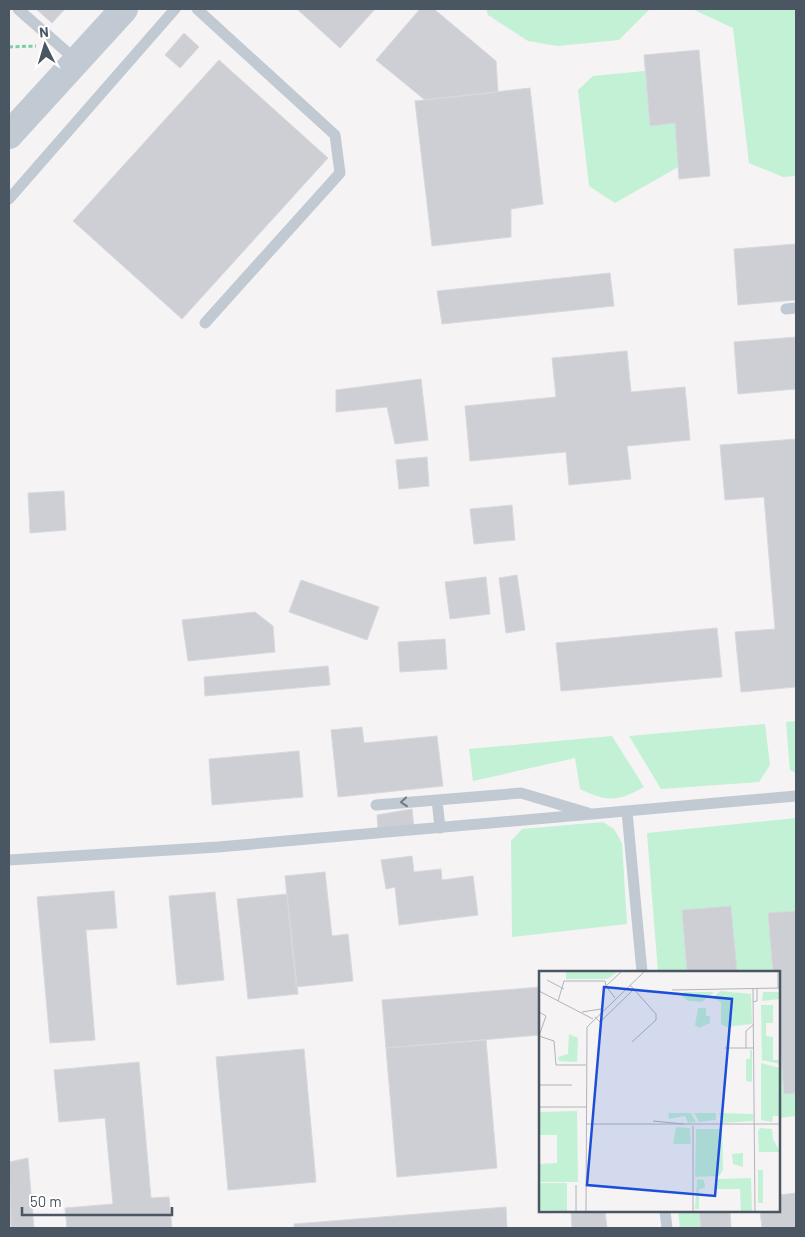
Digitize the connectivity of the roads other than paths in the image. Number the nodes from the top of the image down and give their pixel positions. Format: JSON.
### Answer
{"nodes":[{"id":1,"x":18,"y":9,"type":"edge"},
{"id":2,"x":124,"y":9,"type":"edge"},
{"id":3,"x":175,"y":9,"type":"edge"},
{"id":4,"x":197,"y":9,"type":"edge"},
{"id":5,"x":77,"y":61,"type":"junction"},
{"id":6,"x":11,"y":131,"type":"edge"},
{"id":7,"x":9,"y":200,"type":"edge"},
{"id":8,"x":205,"y":323,"type":"dead end"},
{"id":9,"x":796,"y":796,"type":"edge"},
{"id":10,"x":437,"y":800,"type":"junction"},
{"id":11,"x":376,"y":805,"type":"dead end"},
{"id":12,"x":626,"y":812,"type":"junction"},
{"id":13,"x":594,"y":815,"type":"junction"},
{"id":14,"x":440,"y":828,"type":"junction"},
{"id":15,"x":9,"y":860,"type":"edge"},
{"id":16,"x":642,"y":971,"type":"edge"},
{"id":17,"x":665,"y":1212,"type":"edge"},
{"id":18,"x":667,"y":1228,"type":"edge"}],
"edges":[{"from":1,"to":5,"type":"lane"},
{"from":2,"to":5,"type":"street"},
{"from":3,"to":7,"type":"lane"},
{"from":4,"to":8,"type":"lane"},
{"from":5,"to":6,"type":"street"},
{"from":9,"to":12,"type":"lane"},
{"from":10,"to":11,"type":"lane","one_way":true},
{"from":10,"to":13,"type":"lane"},
{"from":10,"to":14,"type":"lane"},
{"from":12,"to":13,"type":"lane"},
{"from":12,"to":16,"type":"lane"},
{"from":13,"to":14,"type":"lane"},
{"from":14,"to":15,"type":"lane"},
{"from":17,"to":18,"type":"lane"}]}
